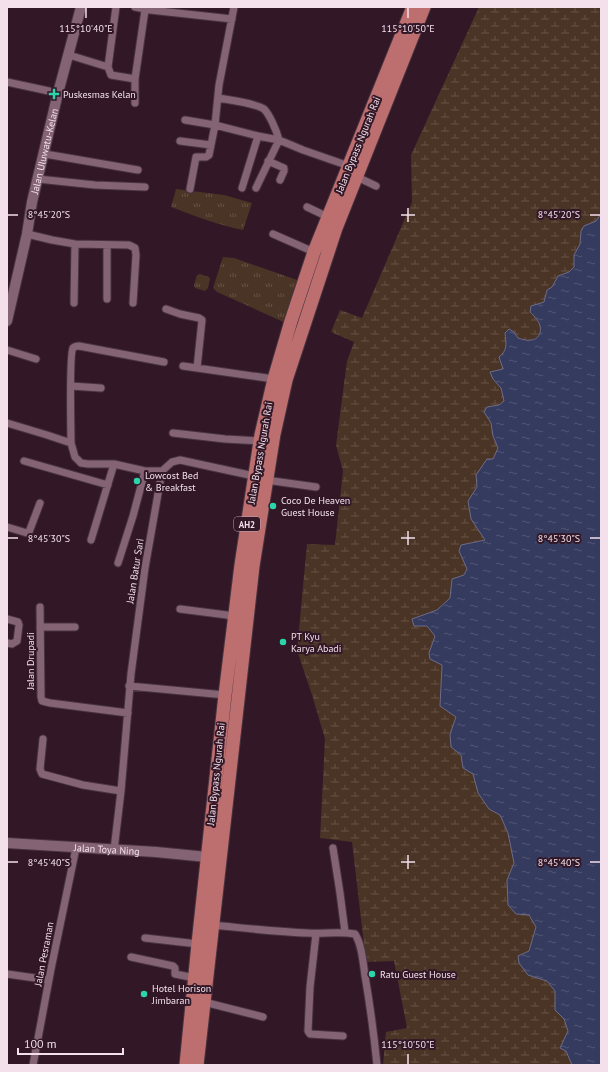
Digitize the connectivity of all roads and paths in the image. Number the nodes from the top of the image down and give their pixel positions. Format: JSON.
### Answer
{"nodes":[{"id":1,"x":81,"y":7,"type":"edge"},
{"id":2,"x":116,"y":7,"type":"edge"},
{"id":3,"x":135,"y":7,"type":"edge"},
{"id":4,"x":234,"y":7,"type":"edge"},
{"id":5,"x":413,"y":7,"type":"edge"},
{"id":6,"x":424,"y":7,"type":"edge"},
{"id":7,"x":149,"y":9,"type":"edge"},
{"id":8,"x":232,"y":19,"type":"junction"},
{"id":9,"x":69,"y":55,"type":"junction"},
{"id":10,"x":108,"y":67,"type":"junction"},
{"id":11,"x":135,"y":79,"type":"junction"},
{"id":12,"x":7,"y":82,"type":"edge"},
{"id":13,"x":58,"y":93,"type":"junction"},
{"id":14,"x":218,"y":98,"type":"junction"},
{"id":15,"x":135,"y":103,"type":"dead end"},
{"id":16,"x":185,"y":120,"type":"dead end"},
{"id":17,"x":215,"y":125,"type":"junction"},
{"id":18,"x":258,"y":136,"type":"junction"},
{"id":19,"x":279,"y":140,"type":"junction"},
{"id":20,"x":180,"y":141,"type":"dead end"},
{"id":21,"x":211,"y":145,"type":"junction"},
{"id":22,"x":45,"y":154,"type":"junction"},
{"id":23,"x":268,"y":161,"type":"junction"},
{"id":24,"x":138,"y":170,"type":"dead end"},
{"id":25,"x":353,"y":172,"type":"junction"},
{"id":26,"x":38,"y":180,"type":"junction"},
{"id":27,"x":280,"y":180,"type":"dead end"},
{"id":28,"x":376,"y":186,"type":"dead end"},
{"id":29,"x":145,"y":187,"type":"dead end"},
{"id":30,"x":242,"y":188,"type":"dead end"},
{"id":31,"x":256,"y":188,"type":"dead end"},
{"id":32,"x":190,"y":189,"type":"dead end"},
{"id":33,"x":307,"y":207,"type":"dead end"},
{"id":34,"x":328,"y":217,"type":"junction"},
{"id":35,"x":27,"y":234,"type":"junction"},
{"id":36,"x":273,"y":234,"type":"dead end"},
{"id":37,"x":75,"y":244,"type":"junction"},
{"id":38,"x":107,"y":245,"type":"junction"},
{"id":39,"x":314,"y":252,"type":"junction"},
{"id":40,"x":106,"y":299,"type":"dead end"},
{"id":41,"x":74,"y":303,"type":"dead end"},
{"id":42,"x":133,"y":303,"type":"dead end"},
{"id":43,"x":166,"y":309,"type":"dead end"},
{"id":44,"x":7,"y":320,"type":"edge"},
{"id":45,"x":7,"y":350,"type":"edge"},
{"id":46,"x":36,"y":359,"type":"dead end"},
{"id":47,"x":164,"y":362,"type":"dead end"},
{"id":48,"x":183,"y":366,"type":"dead end"},
{"id":49,"x":197,"y":368,"type":"junction"},
{"id":50,"x":274,"y":379,"type":"junction"},
{"id":51,"x":71,"y":386,"type":"junction"},
{"id":52,"x":101,"y":388,"type":"dead end"},
{"id":53,"x":7,"y":423,"type":"edge"},
{"id":54,"x":173,"y":433,"type":"dead end"},
{"id":55,"x":260,"y":441,"type":"junction"},
{"id":56,"x":71,"y":443,"type":"junction"},
{"id":57,"x":24,"y":461,"type":"dead end"},
{"id":58,"x":114,"y":464,"type":"junction"},
{"id":59,"x":145,"y":471,"type":"junction"},
{"id":60,"x":162,"y":471,"type":"junction"},
{"id":61,"x":260,"y":478,"type":"junction"},
{"id":62,"x":108,"y":485,"type":"junction"},
{"id":63,"x":316,"y":487,"type":"dead end"},
{"id":64,"x":40,"y":503,"type":"dead end"},
{"id":65,"x":7,"y":528,"type":"edge"},
{"id":66,"x":91,"y":540,"type":"dead end"},
{"id":67,"x":118,"y":564,"type":"dead end"},
{"id":68,"x":40,"y":607,"type":"dead end"},
{"id":69,"x":180,"y":609,"type":"dead end"},
{"id":70,"x":234,"y":618,"type":"junction"},
{"id":71,"x":7,"y":619,"type":"edge"},
{"id":72,"x":40,"y":627,"type":"junction"},
{"id":73,"x":75,"y":627,"type":"dead end"},
{"id":74,"x":7,"y":643,"type":"edge"},
{"id":75,"x":129,"y":686,"type":"junction"},
{"id":76,"x":225,"y":695,"type":"junction"},
{"id":77,"x":128,"y":713,"type":"junction"},
{"id":78,"x":43,"y":739,"type":"dead end"},
{"id":79,"x":121,"y":791,"type":"junction"},
{"id":80,"x":7,"y":843,"type":"edge"},
{"id":81,"x":76,"y":848,"type":"junction"},
{"id":82,"x":333,"y":848,"type":"dead end"},
{"id":83,"x":114,"y":850,"type":"junction"},
{"id":84,"x":213,"y":857,"type":"junction"},
{"id":85,"x":212,"y":925,"type":"junction"},
{"id":86,"x":345,"y":932,"type":"junction"},
{"id":87,"x":316,"y":934,"type":"junction"},
{"id":88,"x":145,"y":938,"type":"dead end"},
{"id":89,"x":198,"y":944,"type":"junction"},
{"id":90,"x":131,"y":957,"type":"dead end"},
{"id":91,"x":7,"y":974,"type":"edge"},
{"id":92,"x":195,"y":978,"type":"junction"},
{"id":93,"x":49,"y":980,"type":"junction"},
{"id":94,"x":204,"y":1002,"type":"junction"},
{"id":95,"x":263,"y":1017,"type":"dead end"},
{"id":96,"x":343,"y":1036,"type":"dead end"},
{"id":97,"x":33,"y":1065,"type":"edge"},
{"id":98,"x":186,"y":1065,"type":"edge"},
{"id":99,"x":197,"y":1065,"type":"edge"},
{"id":100,"x":377,"y":1065,"type":"edge"}],
"edges":[{"from":1,"to":9,"type":"street","name":"Jalan Uluwatu-Kelan"},
{"from":2,"to":10,"type":"street"},
{"from":3,"to":7,"type":"street"},
{"from":4,"to":8,"type":"street"},
{"from":5,"to":25,"type":"highway","name":"Jalan Bypass Ngurah Rai","number":"AH2"},
{"from":6,"to":25,"type":"highway","name":"Jalan Bypass Ngurah Rai","number":"AH2"},
{"from":7,"to":8,"type":"street"},
{"from":7,"to":11,"type":"street"},
{"from":8,"to":14,"type":"street"},
{"from":9,"to":10,"type":"street"},
{"from":9,"to":13,"type":"street","name":"Jalan Uluwatu-Kelan"},
{"from":10,"to":11,"type":"street"},
{"from":11,"to":15,"type":"street"},
{"from":12,"to":13,"type":"street"},
{"from":13,"to":22,"type":"street","name":"Jalan Uluwatu-Kelan"},
{"from":14,"to":17,"type":"street"},
{"from":14,"to":19,"type":"street"},
{"from":16,"to":17,"type":"street"},
{"from":17,"to":18,"type":"street"},
{"from":17,"to":21,"type":"street"},
{"from":18,"to":19,"type":"street"},
{"from":18,"to":30,"type":"street"},
{"from":19,"to":23,"type":"street"},
{"from":19,"to":25,"type":"street"},
{"from":20,"to":21,"type":"street"},
{"from":21,"to":32,"type":"street"},
{"from":22,"to":24,"type":"street"},
{"from":22,"to":26,"type":"street","name":"Jalan Uluwatu-Kelan"},
{"from":23,"to":27,"type":"street"},
{"from":23,"to":31,"type":"street"},
{"from":25,"to":28,"type":"street"},
{"from":25,"to":34,"type":"highway","name":"Jalan Bypass Ngurah Rai","number":"AH2"},
{"from":25,"to":61,"type":"highway","name":"Jalan Bypass Ngurah Rai","number":"AH2"},
{"from":26,"to":29,"type":"street"},
{"from":26,"to":35,"type":"street","name":"Jalan Uluwatu-Kelan"},
{"from":33,"to":34,"type":"street"},
{"from":34,"to":39,"type":"highway","name":"Jalan Bypass Ngurah Rai","number":"AH2"},
{"from":35,"to":37,"type":"street"},
{"from":35,"to":44,"type":"street","name":"Jalan Uluwatu-Kelan"},
{"from":36,"to":39,"type":"street"},
{"from":37,"to":38,"type":"street"},
{"from":37,"to":41,"type":"street"},
{"from":38,"to":40,"type":"street"},
{"from":38,"to":42,"type":"street"},
{"from":39,"to":50,"type":"highway","name":"Jalan Bypass Ngurah Rai","number":"AH2"},
{"from":43,"to":49,"type":"street"},
{"from":45,"to":46,"type":"street"},
{"from":47,"to":51,"type":"street"},
{"from":48,"to":49,"type":"street"},
{"from":49,"to":50,"type":"street"},
{"from":50,"to":55,"type":"highway","name":"Jalan Bypass Ngurah Rai","number":"AH2"},
{"from":51,"to":52,"type":"street"},
{"from":51,"to":56,"type":"street"},
{"from":53,"to":56,"type":"street"},
{"from":54,"to":55,"type":"street"},
{"from":55,"to":61,"type":"highway","name":"Jalan Bypass Ngurah Rai","number":"AH2"},
{"from":56,"to":58,"type":"street"},
{"from":57,"to":62,"type":"street"},
{"from":58,"to":59,"type":"street"},
{"from":58,"to":62,"type":"street"},
{"from":59,"to":60,"type":"street"},
{"from":59,"to":67,"type":"street"},
{"from":60,"to":61,"type":"street"},
{"from":60,"to":75,"type":"street","name":"Jalan Batur Sari"},
{"from":61,"to":63,"type":"street"},
{"from":61,"to":70,"type":"highway","name":"Jalan Bypass Ngurah Rai","number":"AH2"},
{"from":61,"to":84,"type":"highway","name":"Jalan Bypass Ngurah Rai","number":"AH2"},
{"from":62,"to":66,"type":"street"},
{"from":64,"to":65,"type":"street"},
{"from":68,"to":72,"type":"street","name":"Jalan Drupadi"},
{"from":69,"to":70,"type":"street"},
{"from":70,"to":76,"type":"highway","name":"Jalan Bypass Ngurah Rai","number":"AH2"},
{"from":71,"to":74,"type":"street"},
{"from":72,"to":73,"type":"street"},
{"from":72,"to":77,"type":"street","name":"Jalan Drupadi"},
{"from":75,"to":76,"type":"street"},
{"from":75,"to":77,"type":"street"},
{"from":76,"to":84,"type":"highway","name":"Jalan Bypass Ngurah Rai","number":"AH2"},
{"from":77,"to":79,"type":"street"},
{"from":78,"to":79,"type":"street"},
{"from":79,"to":83,"type":"street"},
{"from":80,"to":81,"type":"street","name":"Jalan Toya Ning"},
{"from":81,"to":83,"type":"street","name":"Jalan Toya Ning"},
{"from":81,"to":93,"type":"street","name":"Jalan Pesraman"},
{"from":82,"to":86,"type":"street"},
{"from":83,"to":84,"type":"street","name":"Jalan Toya Ning"},
{"from":84,"to":85,"type":"highway","name":"Jalan Bypass Ngurah Rai","number":"AH2"},
{"from":84,"to":89,"type":"highway","name":"Jalan Bypass Ngurah Rai","number":"AH2"},
{"from":85,"to":87,"type":"street"},
{"from":85,"to":94,"type":"highway","name":"Jalan Bypass Ngurah Rai","number":"AH2"},
{"from":86,"to":87,"type":"street"},
{"from":86,"to":100,"type":"street"},
{"from":87,"to":96,"type":"street"},
{"from":88,"to":89,"type":"street"},
{"from":89,"to":92,"type":"highway","name":"Jalan Bypass Ngurah Rai","number":"AH2"},
{"from":90,"to":92,"type":"street"},
{"from":91,"to":93,"type":"street"},
{"from":92,"to":98,"type":"highway","name":"Jalan Bypass Ngurah Rai","number":"AH2"},
{"from":93,"to":97,"type":"street","name":"Jalan Pesraman"},
{"from":94,"to":95,"type":"street"},
{"from":94,"to":99,"type":"highway","name":"Jalan Bypass Ngurah Rai","number":"AH2"}]}
